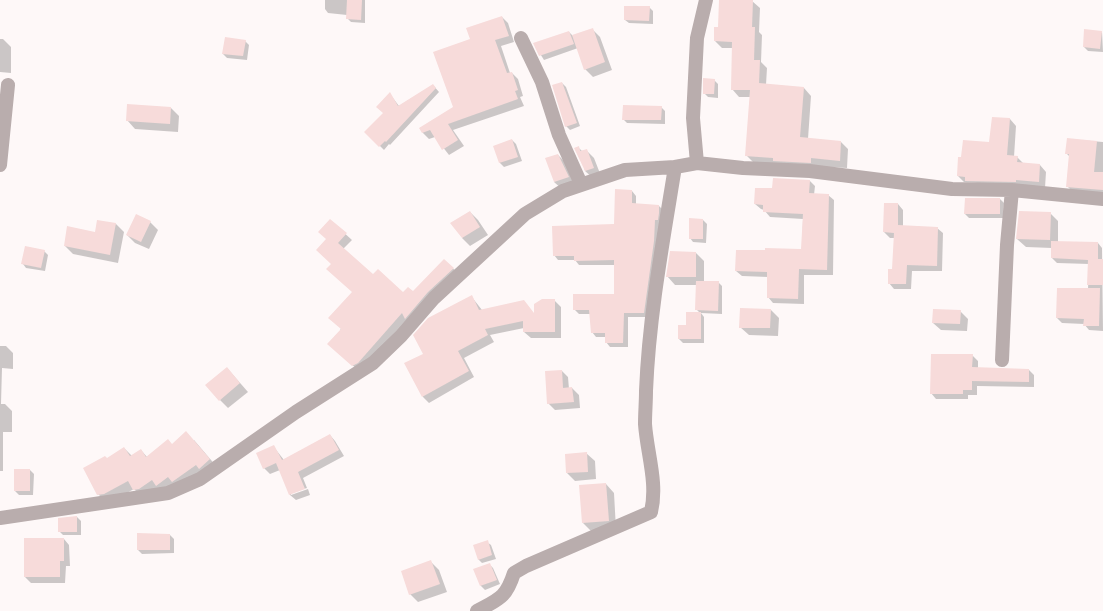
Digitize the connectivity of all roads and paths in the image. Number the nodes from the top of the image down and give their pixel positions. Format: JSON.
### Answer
{"nodes":[{"id":1,"x":706,"y":0,"type":"edge"},
{"id":2,"x":521,"y":38,"type":"dead end"},
{"id":3,"x":8,"y":85,"type":"dead end"},
{"id":4,"x":697,"y":163,"type":"junction"},
{"id":5,"x":0,"y":165,"type":"edge"},
{"id":6,"x":675,"y":167,"type":"junction"},
{"id":7,"x":581,"y":184,"type":"junction"},
{"id":8,"x":1012,"y":190,"type":"junction"},
{"id":9,"x":1103,"y":199,"type":"edge"},
{"id":10,"x":1002,"y":360,"type":"dead end"},
{"id":11,"x":0,"y":518,"type":"edge"},
{"id":12,"x":477,"y":611,"type":"edge"}],
"edges":[{"from":1,"to":4,"type":"street"},
{"from":2,"to":7,"type":"street"},
{"from":3,"to":5,"type":"street"},
{"from":4,"to":6,"type":"street"},
{"from":4,"to":8,"type":"street"},
{"from":6,"to":7,"type":"street"},
{"from":6,"to":12,"type":"street"},
{"from":7,"to":11,"type":"street"},
{"from":8,"to":9,"type":"street"},
{"from":8,"to":10,"type":"street"}]}
